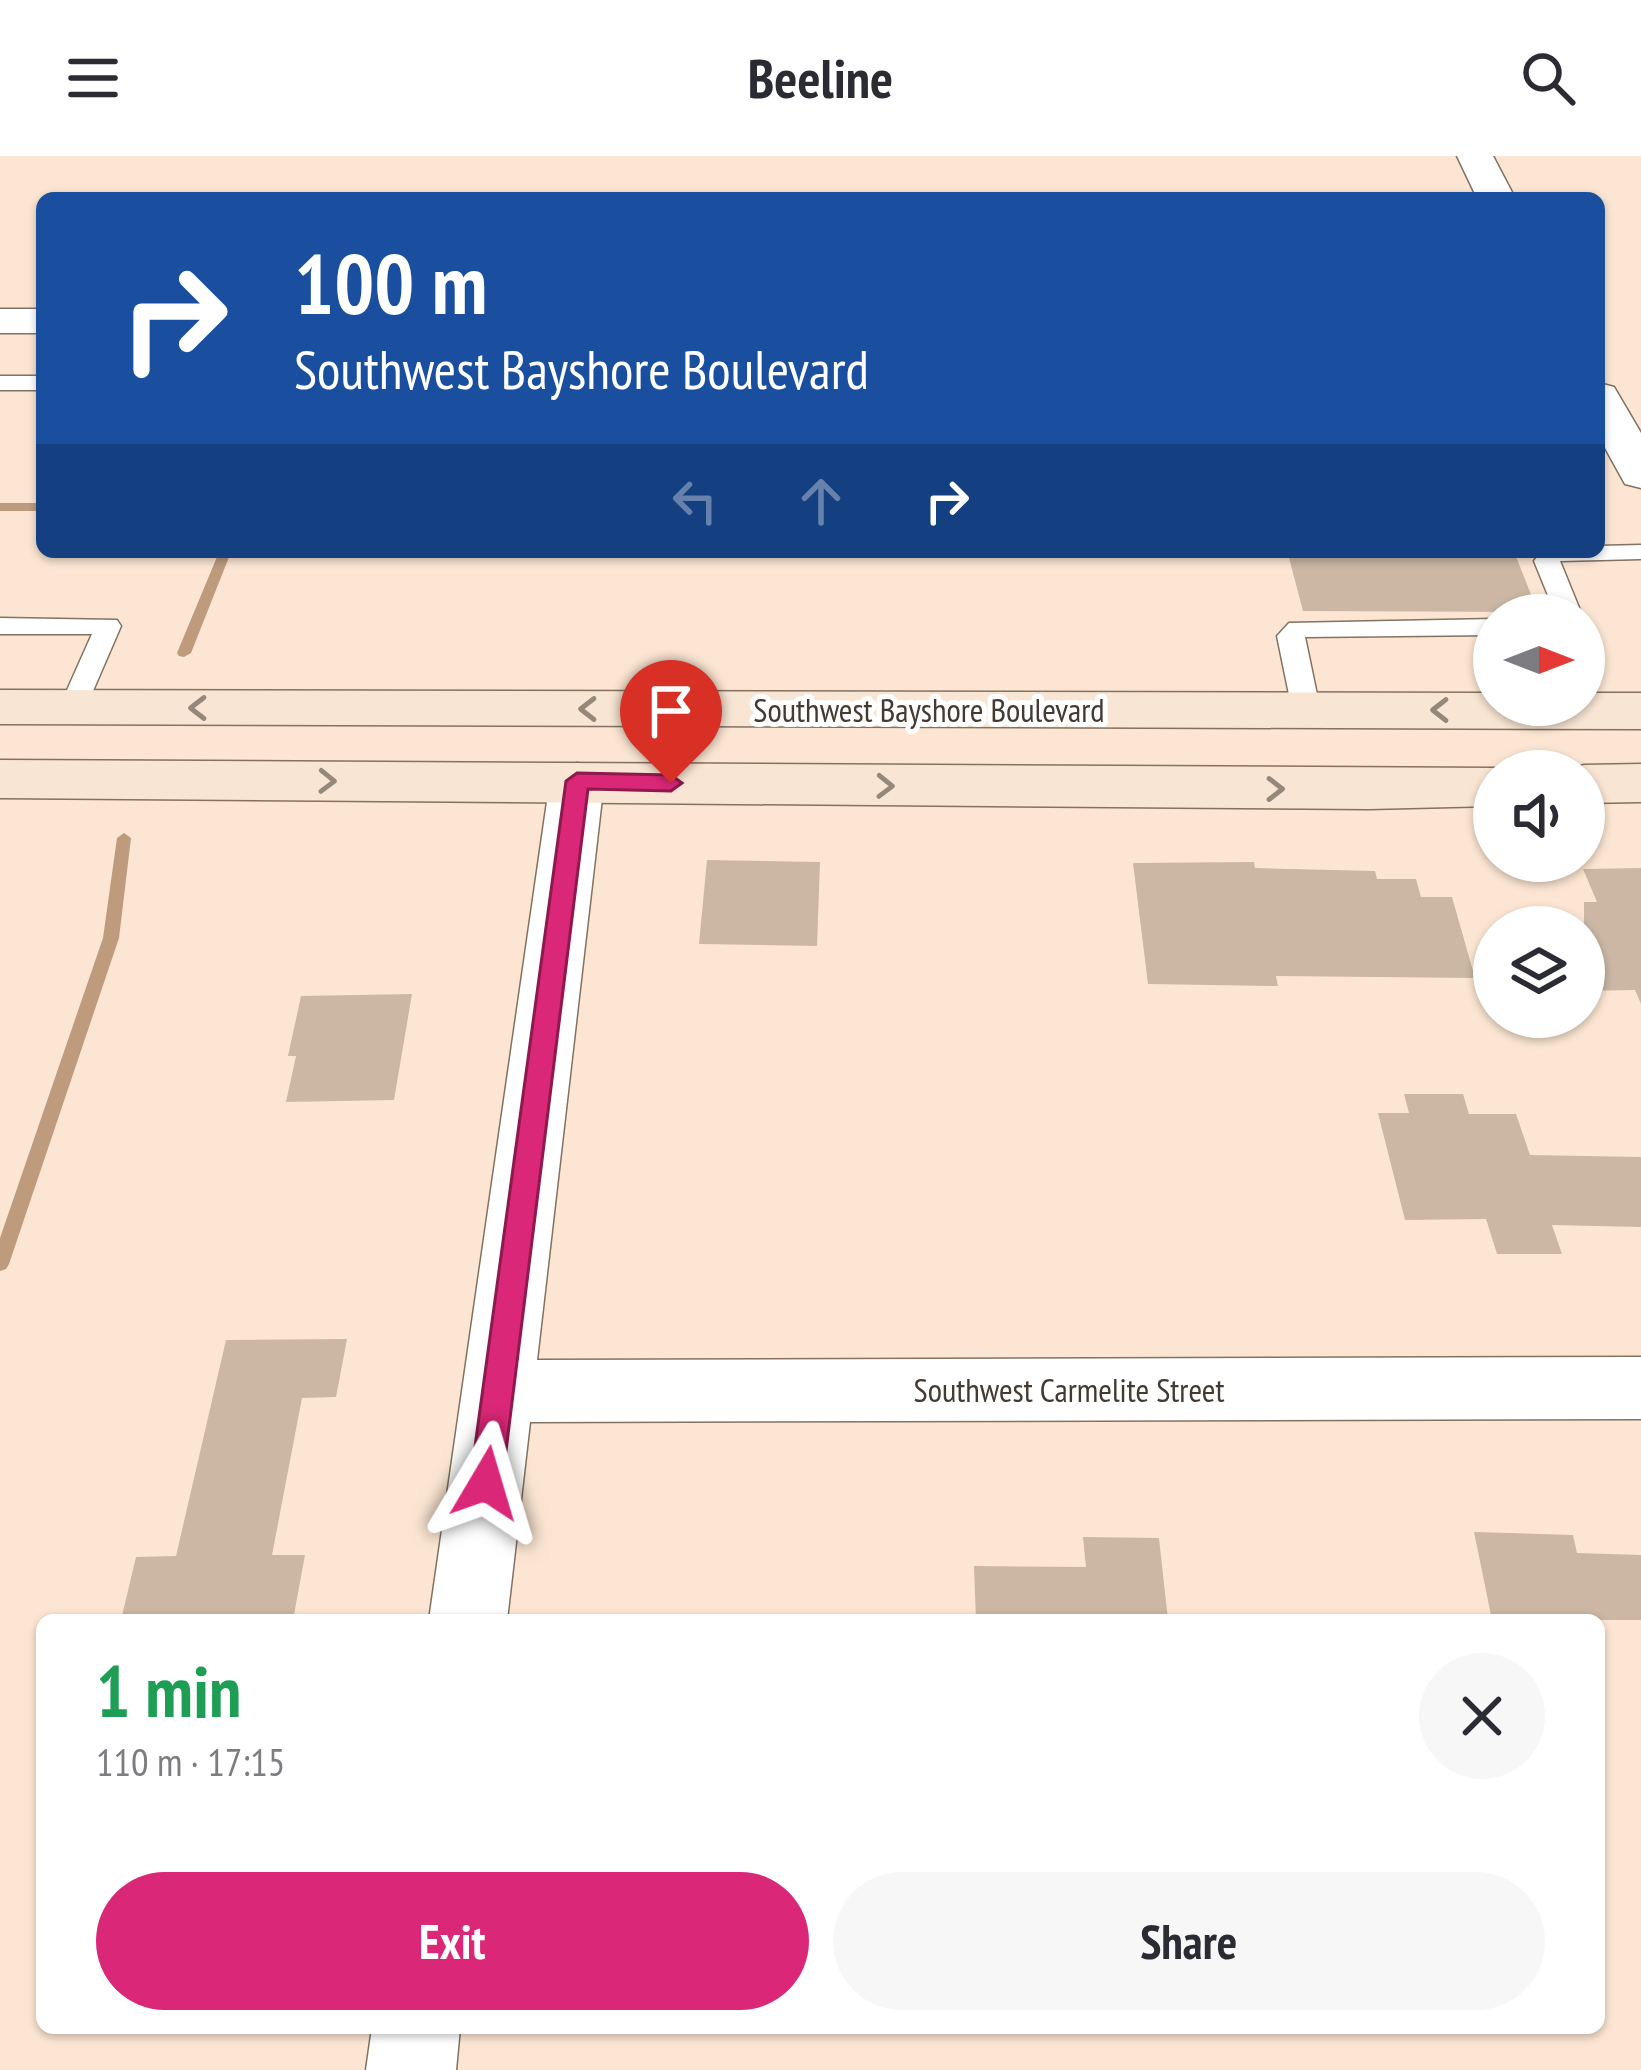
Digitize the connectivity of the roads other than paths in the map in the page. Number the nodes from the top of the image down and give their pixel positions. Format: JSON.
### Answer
{"nodes":[{"id":1,"x":1475,"y":156,"type":"edge"},
{"id":2,"x":1493,"y":192,"type":"edge"},
{"id":3,"x":0,"y":321,"type":"edge"},
{"id":4,"x":36,"y":322,"type":"edge"},
{"id":5,"x":0,"y":383,"type":"edge"},
{"id":6,"x":36,"y":383,"type":"edge"},
{"id":7,"x":1605,"y":407,"type":"edge"},
{"id":8,"x":1641,"y":475,"type":"edge"},
{"id":9,"x":1641,"y":552,"type":"edge"},
{"id":10,"x":1605,"y":553,"type":"edge"},
{"id":11,"x":1549,"y":558,"type":"edge"},
{"id":12,"x":1560,"y":594,"type":"edge"},
{"id":13,"x":0,"y":626,"type":"edge"},
{"id":14,"x":1473,"y":627,"type":"edge"},
{"id":15,"x":0,"y":707,"type":"edge"},
{"id":16,"x":74,"y":708,"type":"junction"},
{"id":17,"x":1306,"y":709,"type":"junction"},
{"id":18,"x":905,"y":710,"type":"junction"},
{"id":19,"x":1366,"y":710,"type":"junction"},
{"id":20,"x":1641,"y":711,"type":"edge"},
{"id":21,"x":0,"y":779,"type":"edge"},
{"id":22,"x":577,"y":781,"type":"junction"},
{"id":23,"x":455,"y":783,"type":"junction"},
{"id":24,"x":1641,"y":783,"type":"edge"},
{"id":25,"x":1605,"y":784,"type":"edge"},
{"id":26,"x":952,"y":787,"type":"junction"},
{"id":27,"x":1473,"y":787,"type":"edge"},
{"id":28,"x":1641,"y":1388,"type":"edge"},
{"id":29,"x":498,"y":1391,"type":"junction"},
{"id":30,"x":469,"y":1614,"type":"edge"},
{"id":31,"x":415,"y":2034,"type":"edge"},
{"id":32,"x":411,"y":2070,"type":"edge"}],
"edges":[{"from":1,"to":2,"type":"street"},
{"from":3,"to":4,"type":"street"},
{"from":5,"to":6,"type":"lane"},
{"from":7,"to":8,"type":"street"},
{"from":9,"to":10,"type":"lane"},
{"from":11,"to":12,"type":"lane"},
{"from":13,"to":16,"type":"lane"},
{"from":14,"to":17,"type":"lane"},
{"from":15,"to":16,"type":"main road","name":"Southwest Bayshore Boulevard"},
{"from":18,"to":16,"type":"main road","name":"Southwest Bayshore Boulevard","one_way":true},
{"from":17,"to":18,"type":"main road","name":"Southwest Bayshore Boulevard"},
{"from":17,"to":19,"type":"main road","name":"Southwest Bayshore Boulevard"},
{"from":18,"to":23,"type":"main road"},
{"from":20,"to":19,"type":"main road","name":"Southwest Bayshore Boulevard","one_way":true},
{"from":19,"to":26,"type":"main road"},
{"from":21,"to":23,"type":"main road","one_way":true},
{"from":22,"to":23,"type":"main road"},
{"from":22,"to":26,"type":"main road","one_way":true},
{"from":22,"to":29,"type":"street"},
{"from":24,"to":25,"type":"main road"},
{"from":26,"to":27,"type":"main road","one_way":true},
{"from":28,"to":29,"type":"street","name":"Southwest Carmelite Street"},
{"from":29,"to":30,"type":"street"},
{"from":31,"to":32,"type":"street"}]}
